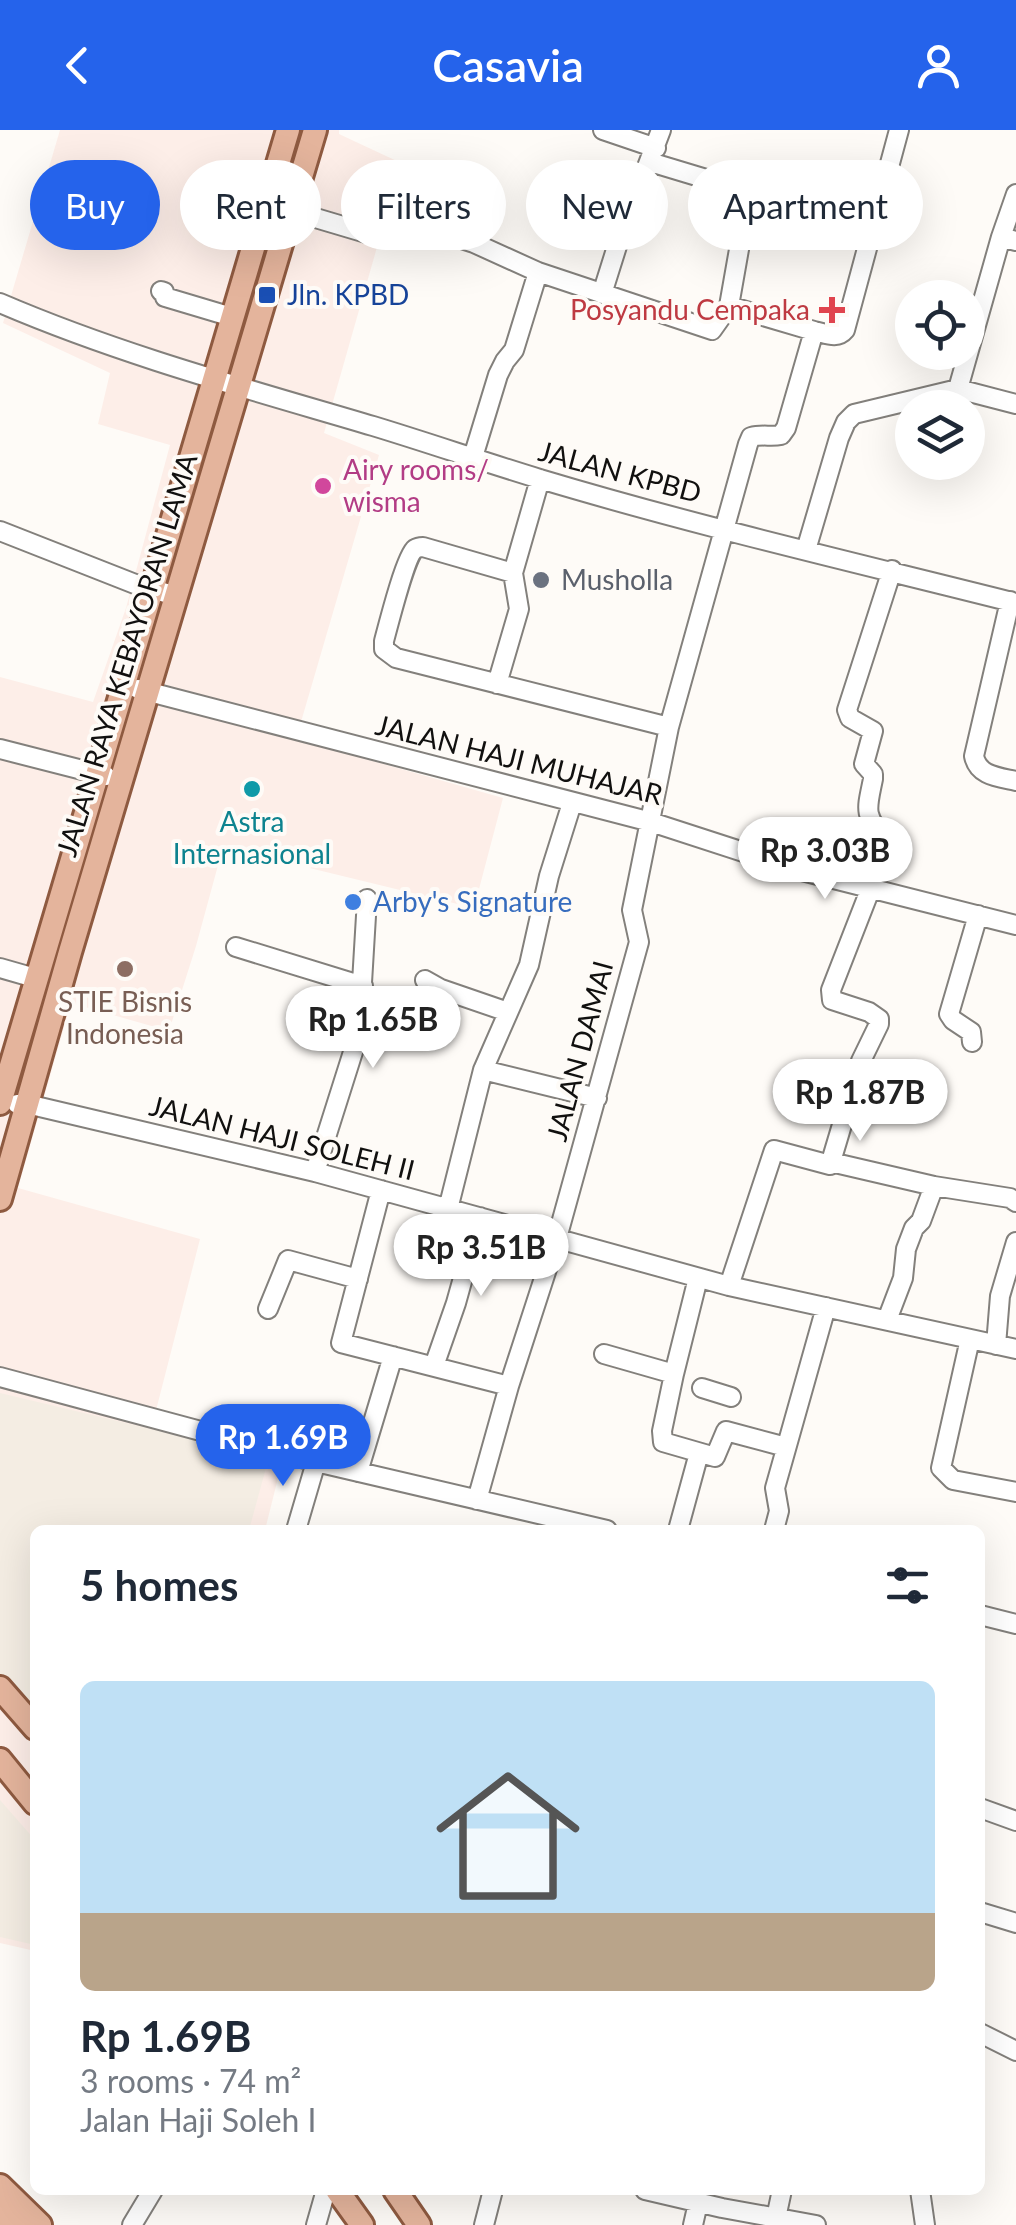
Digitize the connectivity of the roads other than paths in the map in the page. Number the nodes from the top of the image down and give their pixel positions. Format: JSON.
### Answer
{"nodes":[{"id":1,"x":288,"y":130,"type":"edge"},
{"id":2,"x":315,"y":130,"type":"edge"},
{"id":3,"x":604,"y":130,"type":"edge"},
{"id":4,"x":899,"y":130,"type":"edge"},
{"id":5,"x":656,"y":147,"type":"edge"},
{"id":6,"x":306,"y":160,"type":"edge"},
{"id":7,"x":1016,"y":194,"type":"edge"},
{"id":8,"x":321,"y":219,"type":"edge"},
{"id":9,"x":1009,"y":239,"type":"edge"},
{"id":10,"x":280,"y":250,"type":"edge"},
{"id":11,"x":538,"y":272,"type":"junction"},
{"id":12,"x":160,"y":290,"type":"dead end"},
{"id":13,"x":602,"y":294,"type":"junction"},
{"id":14,"x":0,"y":302,"type":"edge"},
{"id":15,"x":730,"y":306,"type":"junction"},
{"id":16,"x":232,"y":317,"type":"junction"},
{"id":17,"x":814,"y":330,"type":"junction"},
{"id":18,"x":214,"y":379,"type":"junction"},
{"id":19,"x":238,"y":386,"type":"junction"},
{"id":20,"x":958,"y":389,"type":"junction"},
{"id":21,"x":1016,"y":404,"type":"edge"},
{"id":22,"x":200,"y":426,"type":"junction"},
{"id":23,"x":224,"y":434,"type":"junction"},
{"id":24,"x":474,"y":457,"type":"junction"},
{"id":25,"x":540,"y":479,"type":"junction"},
{"id":26,"x":726,"y":529,"type":"junction"},
{"id":27,"x":0,"y":531,"type":"edge"},
{"id":28,"x":806,"y":550,"type":"junction"},
{"id":29,"x":892,"y":570,"type":"junction"},
{"id":30,"x":513,"y":573,"type":"junction"},
{"id":31,"x":152,"y":589,"type":"junction"},
{"id":32,"x":176,"y":596,"type":"junction"},
{"id":33,"x":1013,"y":602,"type":"edge"},
{"id":34,"x":124,"y":683,"type":"junction"},
{"id":35,"x":498,"y":684,"type":"junction"},
{"id":36,"x":147,"y":692,"type":"junction"},
{"id":37,"x":669,"y":726,"type":"junction"},
{"id":38,"x":0,"y":749,"type":"edge"},
{"id":39,"x":96,"y":773,"type":"junction"},
{"id":40,"x":120,"y":780,"type":"junction"},
{"id":41,"x":1016,"y":780,"type":"edge"},
{"id":42,"x":572,"y":803,"type":"junction"},
{"id":43,"x":651,"y":822,"type":"junction"},
{"id":44,"x":870,"y":890,"type":"junction"},
{"id":45,"x":367,"y":899,"type":"dead end"},
{"id":46,"x":978,"y":915,"type":"junction"},
{"id":47,"x":1016,"y":924,"type":"edge"},
{"id":48,"x":236,"y":947,"type":"dead end"},
{"id":49,"x":0,"y":968,"type":"edge"},
{"id":50,"x":36,"y":978,"type":"junction"},
{"id":51,"x":425,"y":980,"type":"dead end"},
{"id":52,"x":363,"y":986,"type":"junction"},
{"id":53,"x":508,"y":1012,"type":"junction"},
{"id":54,"x":972,"y":1042,"type":"dead end"},
{"id":55,"x":483,"y":1070,"type":"junction"},
{"id":56,"x":597,"y":1098,"type":"junction"},
{"id":57,"x":0,"y":1104,"type":"edge"},
{"id":58,"x":27,"y":1104,"type":"junction"},
{"id":59,"x":830,"y":1165,"type":"junction"},
{"id":60,"x":315,"y":1172,"type":"junction"},
{"id":61,"x":934,"y":1186,"type":"junction"},
{"id":62,"x":381,"y":1190,"type":"junction"},
{"id":63,"x":0,"y":1196,"type":"edge"},
{"id":64,"x":1016,"y":1202,"type":"edge"},
{"id":65,"x":448,"y":1209,"type":"junction"},
{"id":66,"x":480,"y":1217,"type":"junction"},
{"id":67,"x":557,"y":1238,"type":"junction"},
{"id":68,"x":1016,"y":1242,"type":"edge"},
{"id":69,"x":698,"y":1278,"type":"junction"},
{"id":70,"x":358,"y":1279,"type":"junction"},
{"id":71,"x":729,"y":1286,"type":"junction"},
{"id":72,"x":826,"y":1308,"type":"junction"},
{"id":73,"x":268,"y":1309,"type":"dead end"},
{"id":74,"x":887,"y":1320,"type":"junction"},
{"id":75,"x":970,"y":1339,"type":"junction"},
{"id":76,"x":996,"y":1345,"type":"junction"},
{"id":77,"x":1016,"y":1349,"type":"edge"},
{"id":78,"x":604,"y":1354,"type":"dead end"},
{"id":79,"x":393,"y":1356,"type":"junction"},
{"id":80,"x":434,"y":1366,"type":"junction"},
{"id":81,"x":674,"y":1374,"type":"junction"},
{"id":82,"x":0,"y":1377,"type":"edge"},
{"id":83,"x":510,"y":1386,"type":"junction"},
{"id":84,"x":702,"y":1388,"type":"dead end"},
{"id":85,"x":730,"y":1397,"type":"dead end"},
{"id":86,"x":786,"y":1446,"type":"junction"},
{"id":87,"x":700,"y":1452,"type":"junction"},
{"id":88,"x":316,"y":1462,"type":"junction"},
{"id":89,"x":358,"y":1472,"type":"junction"},
{"id":90,"x":1016,"y":1492,"type":"edge"},
{"id":91,"x":476,"y":1500,"type":"junction"},
{"id":92,"x":297,"y":1525,"type":"edge"},
{"id":93,"x":584,"y":1525,"type":"edge"},
{"id":94,"x":679,"y":1525,"type":"edge"},
{"id":95,"x":776,"y":1525,"type":"edge"},
{"id":96,"x":985,"y":1616,"type":"edge"},
{"id":97,"x":1013,"y":1623,"type":"edge"},
{"id":98,"x":0,"y":1688,"type":"edge"},
{"id":99,"x":30,"y":1722,"type":"edge"},
{"id":100,"x":0,"y":1760,"type":"edge"},
{"id":101,"x":30,"y":1797,"type":"edge"},
{"id":102,"x":985,"y":1809,"type":"edge"},
{"id":103,"x":1014,"y":1814,"type":"edge"},
{"id":104,"x":985,"y":1914,"type":"edge"},
{"id":105,"x":1016,"y":1923,"type":"edge"},
{"id":106,"x":985,"y":2036,"type":"edge"},
{"id":107,"x":1016,"y":2051,"type":"edge"},
{"id":108,"x":0,"y":2186,"type":"edge"},
{"id":109,"x":150,"y":2195,"type":"edge"},
{"id":110,"x":325,"y":2195,"type":"edge"},
{"id":111,"x":341,"y":2195,"type":"edge"},
{"id":112,"x":398,"y":2195,"type":"edge"},
{"id":113,"x":492,"y":2195,"type":"edge"},
{"id":114,"x":667,"y":2195,"type":"edge"},
{"id":115,"x":781,"y":2195,"type":"edge"},
{"id":116,"x":921,"y":2195,"type":"edge"},
{"id":117,"x":698,"y":2202,"type":"junction"},
{"id":118,"x":0,"y":2212,"type":"edge"},
{"id":119,"x":776,"y":2218,"type":"junction"},
{"id":120,"x":12,"y":2225,"type":"edge"},
{"id":121,"x":40,"y":2225,"type":"edge"},
{"id":122,"x":132,"y":2225,"type":"edge"},
{"id":123,"x":316,"y":2225,"type":"edge"},
{"id":124,"x":362,"y":2225,"type":"edge"},
{"id":125,"x":419,"y":2225,"type":"edge"},
{"id":126,"x":484,"y":2225,"type":"edge"},
{"id":127,"x":694,"y":2225,"type":"edge"},
{"id":128,"x":816,"y":2225,"type":"edge"},
{"id":129,"x":925,"y":2225,"type":"edge"}],
"edges":[{"from":1,"to":16,"type":"main road","name":"JALAN RAYA KEBAYORAN LAMA"},
{"from":2,"to":6,"type":"main road","name":"JALAN RAYA KEBAYORAN LAMA"},
{"from":3,"to":5,"type":"street"},
{"from":4,"to":17,"type":"street"},
{"from":5,"to":13,"type":"street"},
{"from":5,"to":15,"type":"street"},
{"from":7,"to":9,"type":"street"},
{"from":8,"to":11,"type":"street"},
{"from":9,"to":20,"type":"street"},
{"from":10,"to":19,"type":"main road","name":"JALAN RAYA KEBAYORAN LAMA"},
{"from":11,"to":13,"type":"street"},
{"from":11,"to":24,"type":"street"},
{"from":12,"to":16,"type":"street"},
{"from":13,"to":15,"type":"street"},
{"from":14,"to":18,"type":"street","name":"JALAN KPBD"},
{"from":15,"to":17,"type":"street"},
{"from":16,"to":18,"type":"main road","name":"JALAN RAYA KEBAYORAN LAMA"},
{"from":17,"to":26,"type":"street","name":"JALAN DAMAI"},
{"from":18,"to":19,"type":"street","name":"JALAN KPBD"},
{"from":18,"to":22,"type":"main road","name":"JALAN RAYA KEBAYORAN LAMA"},
{"from":19,"to":23,"type":"main road","name":"JALAN RAYA KEBAYORAN LAMA"},
{"from":19,"to":24,"type":"street","name":"JALAN KPBD"},
{"from":20,"to":21,"type":"street"},
{"from":20,"to":28,"type":"street"},
{"from":22,"to":23,"type":"main road"},
{"from":22,"to":31,"type":"main road","name":"JALAN RAYA KEBAYORAN LAMA"},
{"from":23,"to":32,"type":"main road","name":"JALAN RAYA KEBAYORAN LAMA"},
{"from":24,"to":25,"type":"street","name":"JALAN KPBD"},
{"from":25,"to":26,"type":"street","name":"JALAN KPBD"},
{"from":25,"to":30,"type":"street"},
{"from":26,"to":28,"type":"street","name":"JALAN KPBD"},
{"from":26,"to":37,"type":"street","name":"JALAN DAMAI"},
{"from":27,"to":31,"type":"street"},
{"from":28,"to":29,"type":"street","name":"JALAN KPBD"},
{"from":29,"to":33,"type":"street","name":"JALAN KPBD"},
{"from":29,"to":44,"type":"street"},
{"from":30,"to":35,"type":"street"},
{"from":30,"to":35,"type":"street"},
{"from":31,"to":32,"type":"street"},
{"from":31,"to":34,"type":"main road","name":"JALAN RAYA KEBAYORAN LAMA"},
{"from":32,"to":36,"type":"main road","name":"JALAN RAYA KEBAYORAN LAMA"},
{"from":33,"to":41,"type":"street"},
{"from":34,"to":36,"type":"street","name":"JALAN HAJI MUHAJAR"},
{"from":34,"to":39,"type":"main road","name":"JALAN RAYA KEBAYORAN LAMA"},
{"from":35,"to":37,"type":"street"},
{"from":36,"to":40,"type":"main road","name":"JALAN RAYA KEBAYORAN LAMA"},
{"from":36,"to":42,"type":"street","name":"JALAN HAJI MUHAJAR"},
{"from":37,"to":43,"type":"street","name":"JALAN DAMAI"},
{"from":38,"to":39,"type":"street"},
{"from":39,"to":40,"type":"street"},
{"from":39,"to":50,"type":"main road","name":"JALAN RAYA KEBAYORAN LAMA"},
{"from":40,"to":58,"type":"main road","name":"JALAN RAYA KEBAYORAN LAMA"},
{"from":42,"to":43,"type":"street","name":"JALAN HAJI MUHAJAR"},
{"from":42,"to":53,"type":"street"},
{"from":43,"to":44,"type":"street","name":"JALAN HAJI MUHAJAR"},
{"from":43,"to":56,"type":"street","name":"JALAN DAMAI"},
{"from":44,"to":46,"type":"street","name":"JALAN HAJI MUHAJAR"},
{"from":44,"to":59,"type":"street"},
{"from":45,"to":52,"type":"street"},
{"from":46,"to":47,"type":"street","name":"JALAN HAJI MUHAJAR"},
{"from":46,"to":54,"type":"street"},
{"from":48,"to":52,"type":"street"},
{"from":49,"to":50,"type":"street"},
{"from":50,"to":57,"type":"main road","name":"JALAN RAYA KEBAYORAN LAMA"},
{"from":51,"to":53,"type":"street"},
{"from":52,"to":60,"type":"street"},
{"from":53,"to":55,"type":"street"},
{"from":55,"to":56,"type":"street"},
{"from":55,"to":65,"type":"street"},
{"from":56,"to":67,"type":"street","name":"JALAN DAMAI"},
{"from":57,"to":58,"type":"street","name":"JALAN HAJI SOLEH II"},
{"from":58,"to":60,"type":"street","name":"JALAN HAJI SOLEH II"},
{"from":58,"to":63,"type":"main road","name":"JALAN RAYA KEBAYORAN LAMA"},
{"from":59,"to":61,"type":"street"},
{"from":59,"to":71,"type":"street"},
{"from":60,"to":62,"type":"street","name":"JALAN HAJI SOLEH II"},
{"from":61,"to":64,"type":"street"},
{"from":61,"to":74,"type":"street"},
{"from":62,"to":65,"type":"street","name":"JALAN HAJI SOLEH II"},
{"from":62,"to":70,"type":"street"},
{"from":65,"to":66,"type":"street","name":"JALAN HAJI SOLEH II"},
{"from":66,"to":67,"type":"street","name":"JALAN HAJI SOLEH II"},
{"from":66,"to":80,"type":"street"},
{"from":67,"to":69,"type":"street","name":"JALAN HAJI SOLEH II"},
{"from":67,"to":83,"type":"street","name":"JALAN DAMAI"},
{"from":68,"to":76,"type":"street"},
{"from":69,"to":71,"type":"street","name":"JALAN HAJI SOLEH II"},
{"from":69,"to":81,"type":"street"},
{"from":70,"to":73,"type":"street"},
{"from":70,"to":79,"type":"street"},
{"from":71,"to":72,"type":"street","name":"JALAN HAJI SOLEH II"},
{"from":72,"to":74,"type":"street","name":"JALAN HAJI SOLEH II"},
{"from":72,"to":86,"type":"street"},
{"from":74,"to":75,"type":"street","name":"JALAN HAJI SOLEH II"},
{"from":75,"to":76,"type":"street","name":"JALAN HAJI SOLEH II"},
{"from":75,"to":90,"type":"street"},
{"from":76,"to":77,"type":"street","name":"JALAN HAJI SOLEH II"},
{"from":78,"to":81,"type":"street"},
{"from":79,"to":80,"type":"street"},
{"from":79,"to":89,"type":"street"},
{"from":80,"to":83,"type":"street"},
{"from":81,"to":87,"type":"street"},
{"from":82,"to":88,"type":"street"},
{"from":83,"to":91,"type":"street","name":"JALAN DAMAI"},
{"from":84,"to":85,"type":"street"},
{"from":86,"to":87,"type":"street"},
{"from":86,"to":95,"type":"street"},
{"from":87,"to":94,"type":"street"},
{"from":88,"to":89,"type":"street"},
{"from":88,"to":92,"type":"street"},
{"from":89,"to":91,"type":"street"},
{"from":91,"to":93,"type":"street"},
{"from":96,"to":97,"type":"street"},
{"from":98,"to":99,"type":"main road"},
{"from":100,"to":101,"type":"main road"},
{"from":102,"to":103,"type":"street"},
{"from":104,"to":105,"type":"street"},
{"from":106,"to":107,"type":"street"},
{"from":108,"to":121,"type":"main road"},
{"from":109,"to":122,"type":"street"},
{"from":110,"to":123,"type":"street"},
{"from":111,"to":124,"type":"main road"},
{"from":112,"to":125,"type":"main road"},
{"from":113,"to":126,"type":"street"},
{"from":114,"to":117,"type":"street"},
{"from":115,"to":119,"type":"street"},
{"from":116,"to":129,"type":"street"},
{"from":117,"to":119,"type":"street"},
{"from":117,"to":127,"type":"street"},
{"from":118,"to":120,"type":"main road"},
{"from":119,"to":128,"type":"street"}]}
